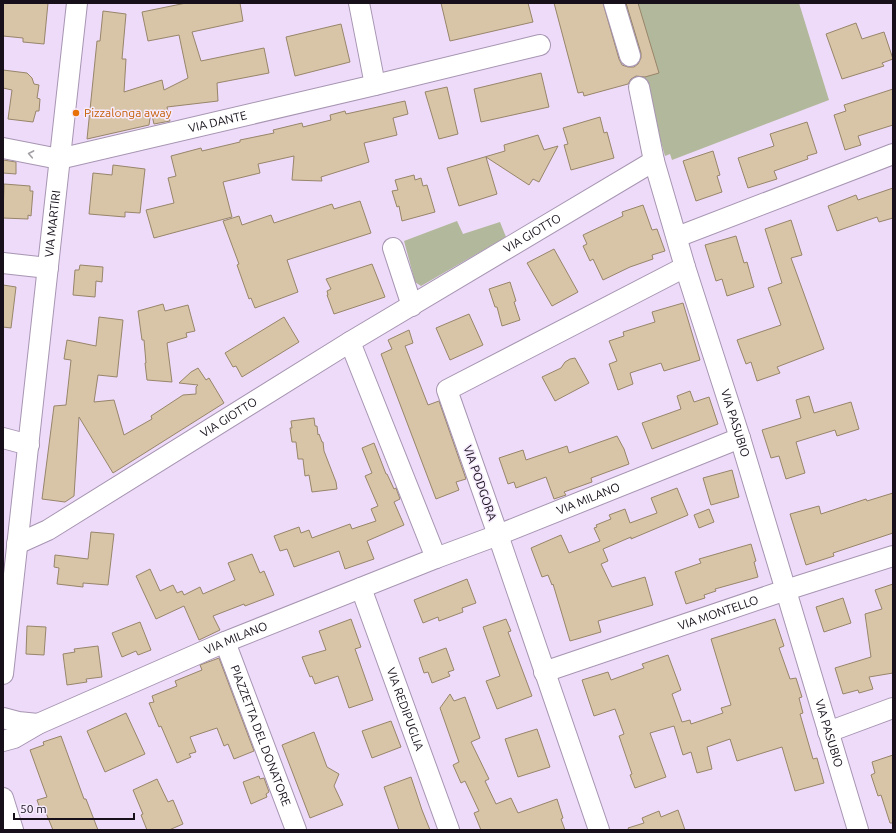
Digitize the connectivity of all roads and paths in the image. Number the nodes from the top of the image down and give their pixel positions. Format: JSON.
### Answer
{"nodes":[{"id":1,"x":77,"y":3,"type":"edge"},
{"id":2,"x":359,"y":3,"type":"edge"},
{"id":3,"x":614,"y":3,"type":"edge"},
{"id":4,"x":540,"y":45,"type":"dead end"},
{"id":5,"x":630,"y":56,"type":"dead end"},
{"id":6,"x":375,"y":85,"type":"junction"},
{"id":7,"x":639,"y":87,"type":"dead end"},
{"id":8,"x":3,"y":148,"type":"edge"},
{"id":9,"x":893,"y":154,"type":"edge"},
{"id":10,"x":59,"y":159,"type":"junction"},
{"id":11,"x":654,"y":161,"type":"junction"},
{"id":12,"x":677,"y":237,"type":"junction"},
{"id":13,"x":394,"y":248,"type":"dead end"},
{"id":14,"x":3,"y":263,"type":"edge"},
{"id":15,"x":48,"y":268,"type":"junction"},
{"id":16,"x":685,"y":268,"type":"junction"},
{"id":17,"x":412,"y":306,"type":"junction"},
{"id":18,"x":350,"y":342,"type":"junction"},
{"id":19,"x":3,"y":438,"type":"edge"},
{"id":20,"x":740,"y":438,"type":"junction"},
{"id":21,"x":29,"y":445,"type":"junction"},
{"id":22,"x":19,"y":522,"type":"junction"},
{"id":23,"x":48,"y":530,"type":"junction"},
{"id":24,"x":498,"y":535,"type":"junction"},
{"id":25,"x":17,"y":544,"type":"junction"},
{"id":26,"x":893,"y":556,"type":"edge"},
{"id":27,"x":436,"y":558,"type":"junction"},
{"id":28,"x":361,"y":588,"type":"junction"},
{"id":29,"x":786,"y":590,"type":"junction"},
{"id":30,"x":224,"y":642,"type":"junction"},
{"id":31,"x":544,"y":672,"type":"junction"},
{"id":32,"x":3,"y":674,"type":"edge"},
{"id":33,"x":893,"y":708,"type":"edge"},
{"id":34,"x":3,"y":718,"type":"edge"},
{"id":35,"x":38,"y":724,"type":"junction"},
{"id":36,"x":828,"y":732,"type":"junction"},
{"id":37,"x":3,"y":741,"type":"edge"},
{"id":38,"x":296,"y":830,"type":"edge"},
{"id":39,"x":449,"y":830,"type":"edge"},
{"id":40,"x":599,"y":830,"type":"edge"},
{"id":41,"x":858,"y":830,"type":"edge"}],
"edges":[{"from":1,"to":10,"type":"street","name":"VIA MARTIRI"},
{"from":2,"to":6,"type":"street"},
{"from":3,"to":5,"type":"street"},
{"from":4,"to":6,"type":"street","name":"VIA DANTE"},
{"from":6,"to":10,"type":"street","name":"VIA DANTE"},
{"from":7,"to":11,"type":"street"},
{"from":10,"to":8,"type":"street","one_way":true},
{"from":9,"to":12,"type":"street"},
{"from":10,"to":15,"type":"street","name":"VIA MARTIRI"},
{"from":11,"to":12,"type":"street"},
{"from":11,"to":17,"type":"street","name":"VIA GIOTTO"},
{"from":12,"to":16,"type":"street","name":"VIA PASUBIO"},
{"from":13,"to":17,"type":"street"},
{"from":14,"to":15,"type":"street"},
{"from":15,"to":21,"type":"street","name":"VIA MARTIRI"},
{"from":16,"to":20,"type":"street","name":"VIA PASUBIO"},
{"from":16,"to":24,"type":"street","name":"VIA PODGORA"},
{"from":17,"to":18,"type":"street","name":"VIA GIOTTO"},
{"from":18,"to":23,"type":"street","name":"VIA GIOTTO"},
{"from":18,"to":27,"type":"street"},
{"from":19,"to":21,"type":"street"},
{"from":20,"to":24,"type":"street","name":"VIA MILANO"},
{"from":20,"to":29,"type":"street","name":"VIA PASUBIO"},
{"from":21,"to":22,"type":"street","name":"VIA MARTIRI"},
{"from":22,"to":23,"type":"street"},
{"from":22,"to":25,"type":"street","name":"VIA MARTIRI"},
{"from":23,"to":25,"type":"street","name":"VIA GIOTTO"},
{"from":24,"to":27,"type":"street","name":"VIA MILANO"},
{"from":24,"to":31,"type":"street","name":"VIA PODGORA"},
{"from":25,"to":32,"type":"street","name":"VIA MARTIRI"},
{"from":26,"to":29,"type":"street","name":"VIA MONTELLO"},
{"from":27,"to":28,"type":"street","name":"VIA MILANO"},
{"from":28,"to":30,"type":"street","name":"VIA MILANO"},
{"from":28,"to":39,"type":"street","name":"VIA REDIPUGLIA"},
{"from":29,"to":31,"type":"street","name":"VIA MONTELLO"},
{"from":29,"to":36,"type":"street","name":"VIA PASUBIO"},
{"from":30,"to":35,"type":"street","name":"VIA MILANO"},
{"from":30,"to":38,"type":"street","name":"PIAZZETTA DEL DONATORE"},
{"from":31,"to":40,"type":"street","name":"VIA PODGORA"},
{"from":33,"to":36,"type":"street"},
{"from":34,"to":35,"type":"street","name":"VIA MILANO"},
{"from":35,"to":37,"type":"street","name":"VIA MILANO"},
{"from":36,"to":41,"type":"street","name":"VIA PASUBIO"}]}
